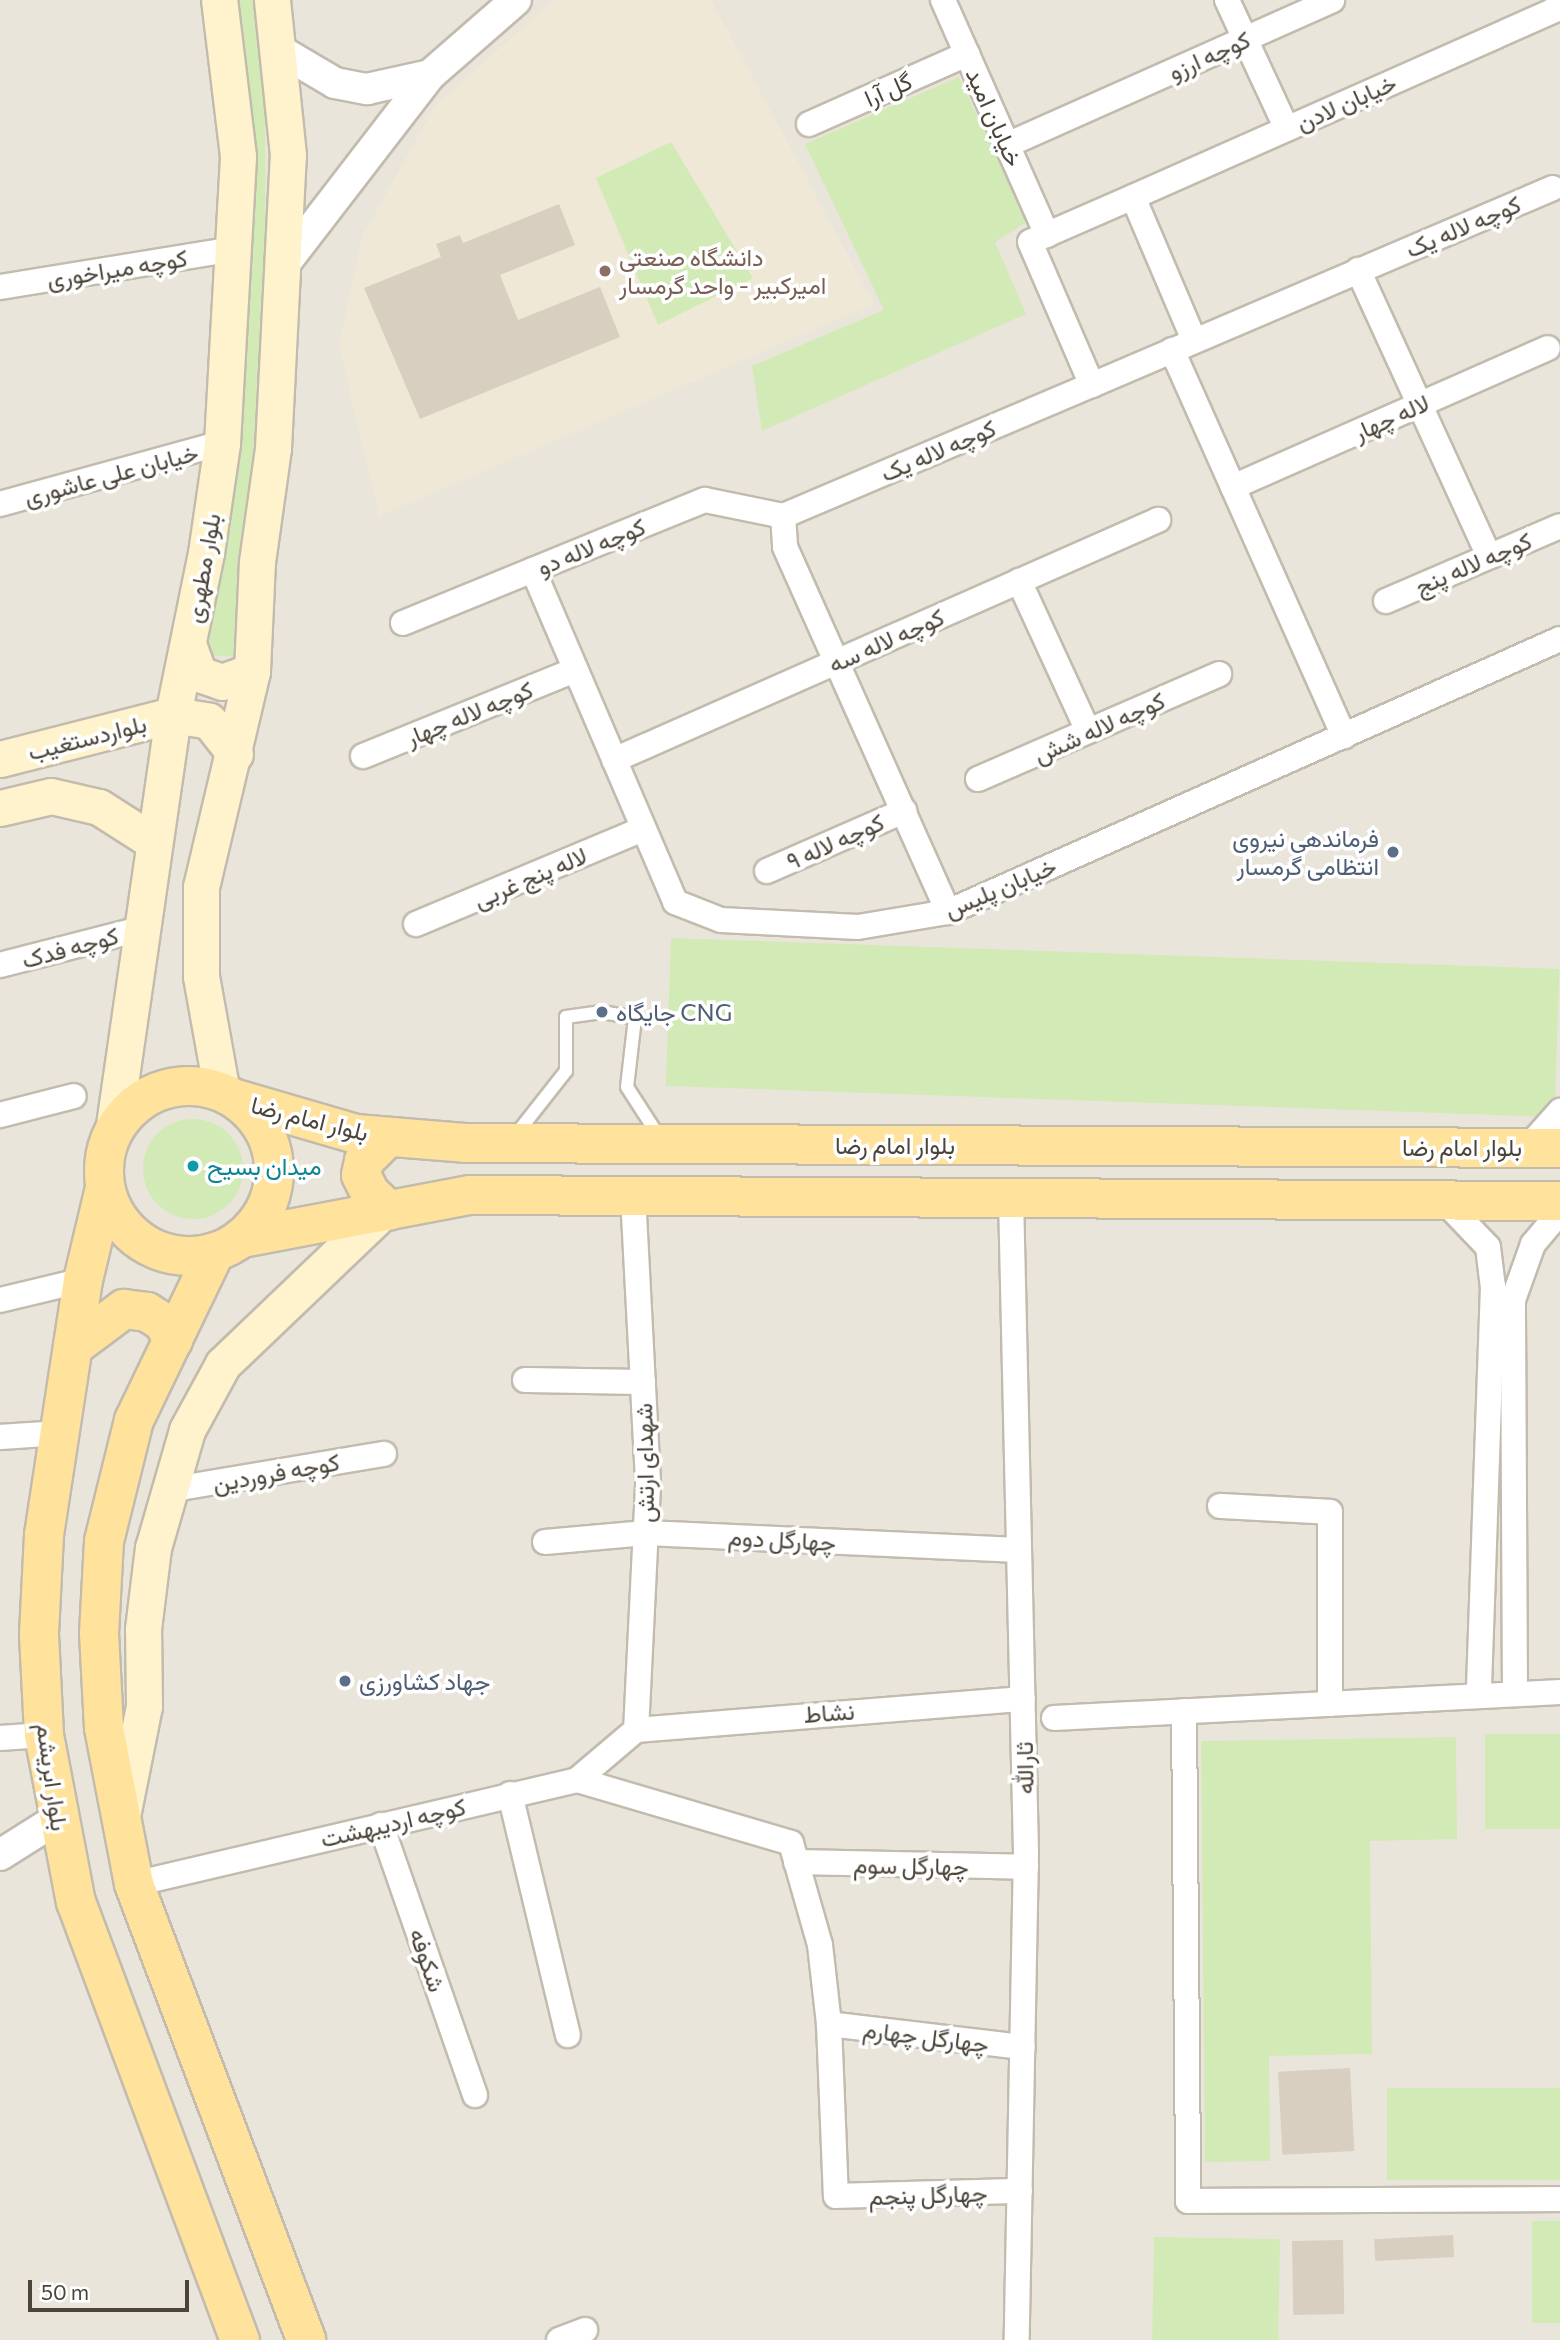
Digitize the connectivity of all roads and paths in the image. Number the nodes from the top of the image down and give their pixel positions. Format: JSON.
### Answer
{"nodes":[{"id":1,"x":219,"y":0,"type":"edge"},
{"id":2,"x":272,"y":0,"type":"edge"},
{"id":3,"x":516,"y":0,"type":"edge"},
{"id":4,"x":943,"y":0,"type":"edge"},
{"id":5,"x":1227,"y":0,"type":"edge"},
{"id":6,"x":1332,"y":0,"type":"edge"},
{"id":7,"x":1558,"y":0,"type":"edge"},
{"id":8,"x":1560,"y":8,"type":"edge"},
{"id":9,"x":1245,"y":39,"type":"junction"},
{"id":10,"x":279,"y":50,"type":"junction"},
{"id":11,"x":967,"y":54,"type":"junction"},
{"id":12,"x":430,"y":75,"type":"junction"},
{"id":13,"x":809,"y":124,"type":"dead end"},
{"id":14,"x":1287,"y":129,"type":"junction"},
{"id":15,"x":1007,"y":145,"type":"junction"},
{"id":16,"x":1553,"y":188,"type":"dead end"},
{"id":17,"x":1133,"y":197,"type":"junction"},
{"id":18,"x":1047,"y":235,"type":"junction"},
{"id":19,"x":234,"y":249,"type":"junction"},
{"id":20,"x":286,"y":262,"type":"junction"},
{"id":21,"x":1358,"y":270,"type":"junction"},
{"id":22,"x":0,"y":287,"type":"edge"},
{"id":23,"x":1183,"y":345,"type":"junction"},
{"id":24,"x":1548,"y":348,"type":"dead end"},
{"id":25,"x":1092,"y":385,"type":"junction"},
{"id":26,"x":1420,"y":404,"type":"junction"},
{"id":27,"x":222,"y":443,"type":"junction"},
{"id":28,"x":1233,"y":487,"type":"junction"},
{"id":29,"x":0,"y":504,"type":"edge"},
{"id":30,"x":783,"y":516,"type":"junction"},
{"id":31,"x":1158,"y":520,"type":"dead end"},
{"id":32,"x":1560,"y":526,"type":"edge"},
{"id":33,"x":1489,"y":556,"type":"junction"},
{"id":34,"x":533,"y":570,"type":"junction"},
{"id":35,"x":1019,"y":581,"type":"junction"},
{"id":36,"x":1386,"y":601,"type":"dead end"},
{"id":37,"x":403,"y":623,"type":"dead end"},
{"id":38,"x":1560,"y":639,"type":"edge"},
{"id":39,"x":188,"y":644,"type":"junction"},
{"id":40,"x":837,"y":662,"type":"junction"},
{"id":41,"x":575,"y":670,"type":"junction"},
{"id":42,"x":252,"y":671,"type":"junction"},
{"id":43,"x":1219,"y":674,"type":"dead end"},
{"id":44,"x":173,"y":715,"type":"junction"},
{"id":45,"x":1088,"y":732,"type":"junction"},
{"id":46,"x":1343,"y":736,"type":"junction"},
{"id":47,"x":234,"y":754,"type":"junction"},
{"id":48,"x":363,"y":756,"type":"dead end"},
{"id":49,"x":0,"y":758,"type":"edge"},
{"id":50,"x":614,"y":760,"type":"junction"},
{"id":51,"x":978,"y":779,"type":"dead end"},
{"id":52,"x":0,"y":808,"type":"edge"},
{"id":53,"x":904,"y":811,"type":"junction"},
{"id":54,"x":643,"y":830,"type":"junction"},
{"id":55,"x":154,"y":842,"type":"junction"},
{"id":56,"x":767,"y":871,"type":"dead end"},
{"id":57,"x":948,"y":912,"type":"junction"},
{"id":58,"x":416,"y":924,"type":"dead end"},
{"id":59,"x":140,"y":929,"type":"junction"},
{"id":60,"x":0,"y":965,"type":"edge"},
{"id":61,"x":74,"y":1096,"type":"dead end"},
{"id":62,"x":229,"y":1096,"type":"junction"},
{"id":63,"x":1560,"y":1111,"type":"edge"},
{"id":64,"x":0,"y":1115,"type":"edge"},
{"id":65,"x":113,"y":1132,"type":"junction"},
{"id":66,"x":388,"y":1137,"type":"junction"},
{"id":67,"x":509,"y":1143,"type":"junction"},
{"id":68,"x":664,"y":1144,"type":"junction"},
{"id":69,"x":1543,"y":1148,"type":"edge"},
{"id":70,"x":105,"y":1188,"type":"junction"},
{"id":71,"x":633,"y":1195,"type":"junction"},
{"id":72,"x":1011,"y":1197,"type":"junction"},
{"id":73,"x":1442,"y":1199,"type":"junction"},
{"id":74,"x":1560,"y":1201,"type":"edge"},
{"id":75,"x":385,"y":1212,"type":"junction"},
{"id":76,"x":1560,"y":1212,"type":"edge"},
{"id":77,"x":228,"y":1245,"type":"junction"},
{"id":78,"x":83,"y":1280,"type":"junction"},
{"id":79,"x":0,"y":1300,"type":"edge"},
{"id":80,"x":173,"y":1340,"type":"junction"},
{"id":81,"x":73,"y":1347,"type":"junction"},
{"id":82,"x":1504,"y":1361,"type":"junction"},
{"id":83,"x":525,"y":1380,"type":"dead end"},
{"id":84,"x":643,"y":1382,"type":"junction"},
{"id":85,"x":60,"y":1433,"type":"junction"},
{"id":86,"x":0,"y":1437,"type":"edge"},
{"id":87,"x":384,"y":1454,"type":"dead end"},
{"id":88,"x":168,"y":1490,"type":"junction"},
{"id":89,"x":1220,"y":1506,"type":"dead end"},
{"id":90,"x":646,"y":1533,"type":"junction"},
{"id":91,"x":545,"y":1542,"type":"dead end"},
{"id":92,"x":1019,"y":1550,"type":"junction"},
{"id":93,"x":1560,"y":1692,"type":"edge"},
{"id":94,"x":1515,"y":1694,"type":"junction"},
{"id":95,"x":1479,"y":1696,"type":"junction"},
{"id":96,"x":1023,"y":1699,"type":"junction"},
{"id":97,"x":1330,"y":1704,"type":"junction"},
{"id":98,"x":1184,"y":1712,"type":"junction"},
{"id":99,"x":1054,"y":1718,"type":"dead end"},
{"id":100,"x":636,"y":1730,"type":"junction"},
{"id":101,"x":44,"y":1735,"type":"junction"},
{"id":102,"x":0,"y":1738,"type":"edge"},
{"id":103,"x":577,"y":1780,"type":"junction"},
{"id":104,"x":510,"y":1794,"type":"junction"},
{"id":105,"x":122,"y":1816,"type":"junction"},
{"id":106,"x":57,"y":1819,"type":"junction"},
{"id":107,"x":381,"y":1825,"type":"junction"},
{"id":108,"x":0,"y":1855,"type":"edge"},
{"id":109,"x":796,"y":1862,"type":"junction"},
{"id":110,"x":1026,"y":1867,"type":"junction"},
{"id":111,"x":134,"y":1884,"type":"junction"},
{"id":112,"x":829,"y":2024,"type":"junction"},
{"id":113,"x":568,"y":2035,"type":"dead end"},
{"id":114,"x":1023,"y":2047,"type":"junction"},
{"id":115,"x":475,"y":2095,"type":"dead end"},
{"id":116,"x":1020,"y":2191,"type":"junction"},
{"id":117,"x":1560,"y":2199,"type":"edge"},
{"id":118,"x":585,"y":2330,"type":"dead end"},
{"id":119,"x":240,"y":2340,"type":"edge"},
{"id":120,"x":306,"y":2340,"type":"edge"},
{"id":121,"x":559,"y":2340,"type":"edge"},
{"id":122,"x":1017,"y":2340,"type":"edge"}],
"edges":[{"from":1,"to":19,"type":"main road","name":"بلوار مطهری"},
{"from":2,"to":10,"type":"main road"},
{"from":3,"to":12,"type":"street"},
{"from":4,"to":11,"type":"street","name":"خیابان امید"},
{"from":5,"to":9,"type":"street"},
{"from":6,"to":9,"type":"street","name":"کوچه ارزو"},
{"from":7,"to":8,"type":"street"},
{"from":8,"to":14,"type":"street","name":"خیابان لادن"},
{"from":9,"to":14,"type":"street"},
{"from":9,"to":15,"type":"street","name":"کوچه ارزو"},
{"from":10,"to":12,"type":"street"},
{"from":10,"to":20,"type":"main road"},
{"from":11,"to":13,"type":"street","name":"گل آرا"},
{"from":11,"to":15,"type":"street","name":"خیابان امید"},
{"from":12,"to":20,"type":"street"},
{"from":14,"to":17,"type":"street","name":"خیابان لادن"},
{"from":15,"to":18,"type":"street","name":"خیابان امید"},
{"from":16,"to":21,"type":"street","name":"کوچه لاله یک"},
{"from":17,"to":18,"type":"street","name":"خیابان لادن"},
{"from":17,"to":23,"type":"street"},
{"from":18,"to":25,"type":"street"},
{"from":19,"to":22,"type":"street","name":"کوچه میراخوری"},
{"from":19,"to":27,"type":"main road","name":"بلوار مطهری"},
{"from":20,"to":42,"type":"main road"},
{"from":21,"to":23,"type":"street","name":"کوچه لاله یک"},
{"from":21,"to":26,"type":"street"},
{"from":23,"to":25,"type":"street","name":"کوچه لاله یک"},
{"from":23,"to":28,"type":"street"},
{"from":24,"to":26,"type":"street","name":"لاله چهار"},
{"from":25,"to":30,"type":"street","name":"کوچه لاله یک"},
{"from":26,"to":28,"type":"street","name":"لاله چهار"},
{"from":26,"to":33,"type":"street"},
{"from":27,"to":29,"type":"street","name":"خیابان علی عاشوری"},
{"from":27,"to":39,"type":"main road","name":"بلوار مطهری"},
{"from":28,"to":46,"type":"street"},
{"from":30,"to":34,"type":"street","name":"کوچه لاله دو"},
{"from":30,"to":40,"type":"street"},
{"from":31,"to":35,"type":"street","name":"کوچه لاله سه"},
{"from":32,"to":33,"type":"street","name":"کوچه لاله پنج"},
{"from":33,"to":36,"type":"street","name":"کوچه لاله پنج"},
{"from":34,"to":37,"type":"street","name":"کوچه لاله دو"},
{"from":34,"to":41,"type":"street","name":"خیابان پلیس"},
{"from":35,"to":40,"type":"street","name":"کوچه لاله سه"},
{"from":35,"to":45,"type":"street"},
{"from":38,"to":46,"type":"street","name":"خیابان پلیس"},
{"from":39,"to":42,"type":"main road"},
{"from":39,"to":44,"type":"main road","name":"بلوار مطهری"},
{"from":40,"to":50,"type":"street","name":"کوچه لاله سه"},
{"from":40,"to":53,"type":"street"},
{"from":41,"to":48,"type":"street","name":"کوچه لاله چهار"},
{"from":41,"to":50,"type":"street","name":"خیابان پلیس"},
{"from":42,"to":47,"type":"main road"},
{"from":43,"to":45,"type":"street","name":"کوچه لاله شش"},
{"from":44,"to":47,"type":"main road"},
{"from":44,"to":49,"type":"main road","name":"بلواردستغیب"},
{"from":44,"to":55,"type":"main road","name":"بلوار مطهری"},
{"from":45,"to":51,"type":"street","name":"کوچه لاله شش"},
{"from":46,"to":57,"type":"street","name":"خیابان پلیس"},
{"from":47,"to":62,"type":"main road"},
{"from":50,"to":54,"type":"street","name":"خیابان پلیس"},
{"from":52,"to":55,"type":"main road"},
{"from":53,"to":56,"type":"street","name":"کوچه لاله ۹"},
{"from":53,"to":57,"type":"street"},
{"from":54,"to":57,"type":"street","name":"خیابان پلیس"},
{"from":54,"to":58,"type":"street","name":"لاله پنج غربی"},
{"from":55,"to":59,"type":"main road","name":"بلوار مطهری"},
{"from":59,"to":60,"type":"street","name":"کوچه فدک"},
{"from":59,"to":65,"type":"main road","name":"بلوار مطهری"},
{"from":61,"to":64,"type":"street"},
{"from":62,"to":65,"type":"main road"},
{"from":62,"to":66,"type":"main road","name":"بلوار امام رضا"},
{"from":62,"to":77,"type":"main road"},
{"from":63,"to":69,"type":"street"},
{"from":65,"to":70,"type":"main road"},
{"from":66,"to":67,"type":"main road","name":"بلوار امام رضا"},
{"from":66,"to":75,"type":"main road"},
{"from":67,"to":68,"type":"main road","name":"بلوار امام رضا"},
{"from":67,"to":68,"type":"lane"},
{"from":68,"to":69,"type":"main road","name":"بلوار امام رضا"},
{"from":70,"to":77,"type":"main road"},
{"from":70,"to":78,"type":"main road","name":"بلوار ابریشم"},
{"from":71,"to":72,"type":"main road","name":"بلوار امام رضا"},
{"from":71,"to":75,"type":"main road","name":"بلوار امام رضا"},
{"from":71,"to":84,"type":"street","name":"شهدای ارتش"},
{"from":72,"to":73,"type":"main road","name":"بلوار امام رضا"},
{"from":72,"to":92,"type":"street","name":"ثارالله"},
{"from":73,"to":74,"type":"main road","name":"بلوار امام رضا"},
{"from":73,"to":82,"type":"street"},
{"from":75,"to":77,"type":"main road","name":"بلوار امام رضا"},
{"from":75,"to":88,"type":"main road"},
{"from":76,"to":82,"type":"street"},
{"from":77,"to":80,"type":"main road"},
{"from":78,"to":79,"type":"street"},
{"from":78,"to":81,"type":"main road","name":"بلوار ابریشم"},
{"from":80,"to":81,"type":"main road"},
{"from":80,"to":105,"type":"main road"},
{"from":81,"to":85,"type":"main road","name":"بلوار ابریشم"},
{"from":82,"to":94,"type":"street"},
{"from":82,"to":95,"type":"street"},
{"from":83,"to":84,"type":"street"},
{"from":84,"to":90,"type":"street","name":"شهدای ارتش"},
{"from":85,"to":86,"type":"street"},
{"from":85,"to":101,"type":"main road","name":"بلوار ابریشم"},
{"from":87,"to":88,"type":"street","name":"کوچه فروردین"},
{"from":88,"to":105,"type":"main road"},
{"from":89,"to":97,"type":"street"},
{"from":90,"to":91,"type":"street","name":"چهارگل دوم"},
{"from":90,"to":92,"type":"street","name":"چهارگل دوم"},
{"from":90,"to":100,"type":"street","name":"شهدای ارتش"},
{"from":92,"to":96,"type":"street","name":"ثارالله"},
{"from":93,"to":94,"type":"street"},
{"from":94,"to":95,"type":"street"},
{"from":95,"to":97,"type":"street"},
{"from":96,"to":100,"type":"street","name":"نشاط"},
{"from":96,"to":110,"type":"street","name":"ثارالله"},
{"from":97,"to":98,"type":"street"},
{"from":98,"to":99,"type":"street"},
{"from":98,"to":117,"type":"street"},
{"from":100,"to":103,"type":"street","name":"کوچه اردیبهشت"},
{"from":101,"to":102,"type":"street"},
{"from":101,"to":106,"type":"main road","name":"بلوار ابریشم"},
{"from":103,"to":104,"type":"street","name":"کوچه اردیبهشت"},
{"from":103,"to":109,"type":"street"},
{"from":104,"to":107,"type":"street","name":"کوچه اردیبهشت"},
{"from":104,"to":113,"type":"street"},
{"from":105,"to":111,"type":"main road"},
{"from":106,"to":108,"type":"street"},
{"from":106,"to":119,"type":"main road","name":"بلوار ابریشم"},
{"from":107,"to":111,"type":"street","name":"کوچه اردیبهشت"},
{"from":107,"to":115,"type":"street","name":"شکوفه"},
{"from":109,"to":110,"type":"street","name":"چهارگل سوم"},
{"from":109,"to":112,"type":"street"},
{"from":110,"to":114,"type":"street","name":"ثارالله"},
{"from":111,"to":120,"type":"main road"},
{"from":112,"to":114,"type":"street","name":"چهارگل چهارم"},
{"from":112,"to":116,"type":"street","name":"چهارگل پنجم"},
{"from":114,"to":116,"type":"street","name":"ثارالله"},
{"from":116,"to":122,"type":"street","name":"ثارالله"},
{"from":118,"to":121,"type":"street"}]}
